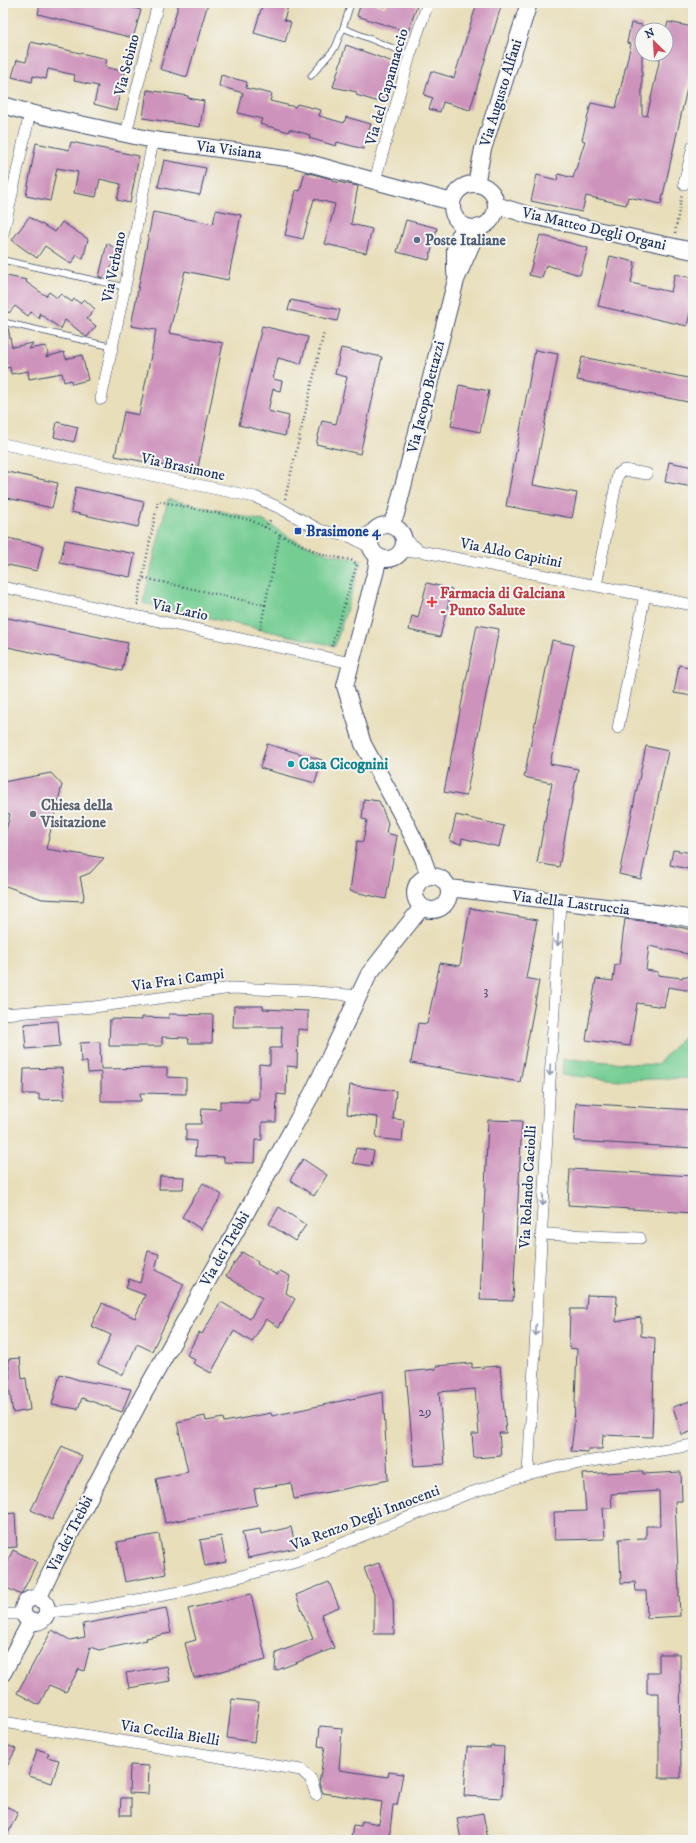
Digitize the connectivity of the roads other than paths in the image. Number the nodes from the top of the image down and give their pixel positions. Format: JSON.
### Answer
{"nodes":[{"id":1,"x":158,"y":3,"type":"edge"},
{"id":2,"x":351,"y":3,"type":"edge"},
{"id":3,"x":428,"y":3,"type":"edge"},
{"id":4,"x":529,"y":3,"type":"edge"},
{"id":5,"x":343,"y":28,"type":"junction"},
{"id":6,"x":410,"y":55,"type":"junction"},
{"id":7,"x":311,"y":76,"type":"dead end"},
{"id":8,"x":3,"y":105,"type":"edge"},
{"id":9,"x":30,"y":113,"type":"junction"},
{"id":10,"x":126,"y":134,"type":"junction"},
{"id":11,"x":153,"y":140,"type":"junction"},
{"id":12,"x":693,"y":146,"type":"edge"},
{"id":13,"x":376,"y":180,"type":"junction"},
{"id":14,"x":476,"y":184,"type":"junction"},
{"id":15,"x":684,"y":184,"type":"road end"},
{"id":16,"x":452,"y":202,"type":"junction"},
{"id":17,"x":496,"y":205,"type":"junction"},
{"id":18,"x":463,"y":225,"type":"junction"},
{"id":19,"x":479,"y":227,"type":"junction"},
{"id":20,"x":3,"y":234,"type":"edge"},
{"id":21,"x":693,"y":251,"type":"edge"},
{"id":22,"x":3,"y":260,"type":"edge"},
{"id":23,"x":456,"y":280,"type":"junction"},
{"id":24,"x":125,"y":287,"type":"junction"},
{"id":25,"x":3,"y":322,"type":"edge"},
{"id":26,"x":113,"y":347,"type":"junction"},
{"id":27,"x":101,"y":399,"type":"dead end"},
{"id":28,"x":3,"y":444,"type":"edge"},
{"id":29,"x":647,"y":474,"type":"dead end"},
{"id":30,"x":372,"y":532,"type":"junction"},
{"id":31,"x":397,"y":532,"type":"junction"},
{"id":32,"x":352,"y":537,"type":"junction"},
{"id":33,"x":378,"y":559,"type":"junction"},
{"id":34,"x":596,"y":585,"type":"junction"},
{"id":35,"x":3,"y":587,"type":"edge"},
{"id":36,"x":644,"y":595,"type":"junction"},
{"id":37,"x":693,"y":605,"type":"edge"},
{"id":38,"x":352,"y":663,"type":"junction"},
{"id":39,"x":618,"y":728,"type":"dead end"},
{"id":40,"x":429,"y":876,"type":"junction"},
{"id":41,"x":449,"y":888,"type":"junction"},
{"id":42,"x":560,"y":902,"type":"junction"},
{"id":43,"x":422,"y":907,"type":"junction"},
{"id":44,"x":693,"y":919,"type":"edge"},
{"id":45,"x":358,"y":996,"type":"junction"},
{"id":46,"x":3,"y":1014,"type":"edge"},
{"id":47,"x":541,"y":1234,"type":"junction"},
{"id":48,"x":640,"y":1238,"type":"dead end"},
{"id":49,"x":693,"y":1446,"type":"edge"},
{"id":50,"x":528,"y":1474,"type":"junction"},
{"id":51,"x":43,"y":1605,"type":"junction"},
{"id":52,"x":3,"y":1614,"type":"edge"},
{"id":53,"x":27,"y":1617,"type":"junction"},
{"id":54,"x":3,"y":1673,"type":"edge"},
{"id":55,"x":3,"y":1722,"type":"edge"},
{"id":56,"x":316,"y":1795,"type":"dead end"}],
"edges":[{"from":1,"to":10,"type":"street","name":"Via Sebino"},
{"from":2,"to":5,"type":"lane"},
{"from":3,"to":6,"type":"street","name":"Via del Capannaccio"},
{"from":4,"to":14,"type":"street","name":"Via Augusto Alfani"},
{"from":5,"to":6,"type":"lane"},
{"from":5,"to":7,"type":"lane"},
{"from":6,"to":13,"type":"street","name":"Via del Capannaccio"},
{"from":8,"to":9,"type":"street","name":"Via Visiana"},
{"from":9,"to":10,"type":"street","name":"Via Visiana"},
{"from":9,"to":20,"type":"street"},
{"from":10,"to":11,"type":"street","name":"Via Visiana"},
{"from":11,"to":13,"type":"street","name":"Via Visiana"},
{"from":11,"to":24,"type":"street","name":"Via Verbano"},
{"from":12,"to":15,"type":"street"},
{"from":13,"to":16,"type":"street","name":"Via Visiana"},
{"from":14,"to":16,"type":"street"},
{"from":14,"to":17,"type":"street"},
{"from":16,"to":18,"type":"street"},
{"from":17,"to":19,"type":"street"},
{"from":17,"to":21,"type":"street","name":"Via Matteo Degli Organi"},
{"from":18,"to":19,"type":"street"},
{"from":18,"to":23,"type":"street","name":"Via Jacopo Bettazzi"},
{"from":19,"to":23,"type":"street","name":"Via Jacopo Bettazzi"},
{"from":22,"to":24,"type":"lane"},
{"from":23,"to":31,"type":"street","name":"Via Jacopo Bettazzi"},
{"from":24,"to":26,"type":"street","name":"Via Verbano"},
{"from":25,"to":26,"type":"lane"},
{"from":26,"to":27,"type":"street","name":"Via Verbano"},
{"from":28,"to":32,"type":"street","name":"Via Brasimone"},
{"from":29,"to":34,"type":"street"},
{"from":30,"to":31,"type":"street"},
{"from":30,"to":32,"type":"street","name":"Via Brasimone"},
{"from":30,"to":33,"type":"street"},
{"from":31,"to":33,"type":"street"},
{"from":31,"to":34,"type":"street","name":"Via Aldo Capitini"},
{"from":32,"to":33,"type":"street","name":"Via Brasimone"},
{"from":33,"to":38,"type":"street"},
{"from":34,"to":36,"type":"street","name":"Via Aldo Capitini"},
{"from":35,"to":38,"type":"street","name":"Via Lario"},
{"from":36,"to":37,"type":"street","name":"Via Aldo Capitini"},
{"from":36,"to":39,"type":"street"},
{"from":38,"to":40,"type":"street"},
{"from":40,"to":41,"type":"street"},
{"from":40,"to":43,"type":"street"},
{"from":41,"to":42,"type":"street","name":"Via della Lastruccia"},
{"from":41,"to":43,"type":"street"},
{"from":42,"to":44,"type":"street","name":"Via della Lastruccia"},
{"from":42,"to":47,"type":"street","name":"Via Rolando Caciolli","one_way":true},
{"from":43,"to":45,"type":"street","name":"Via dei Trebbi"},
{"from":45,"to":46,"type":"street","name":"Via Fra i Campi"},
{"from":45,"to":51,"type":"street","name":"Via dei Trebbi"},
{"from":47,"to":48,"type":"street"},
{"from":47,"to":50,"type":"street","name":"Via Rolando Caciolli","one_way":true},
{"from":49,"to":50,"type":"street","name":"Via Renzo Degli Innocenti"},
{"from":50,"to":51,"type":"street","name":"Via Renzo Degli Innocenti"},
{"from":51,"to":53,"type":"street"},
{"from":52,"to":53,"type":"street"},
{"from":53,"to":54,"type":"street"},
{"from":55,"to":56,"type":"street","name":"Via Cecilia Bielli"}]}
